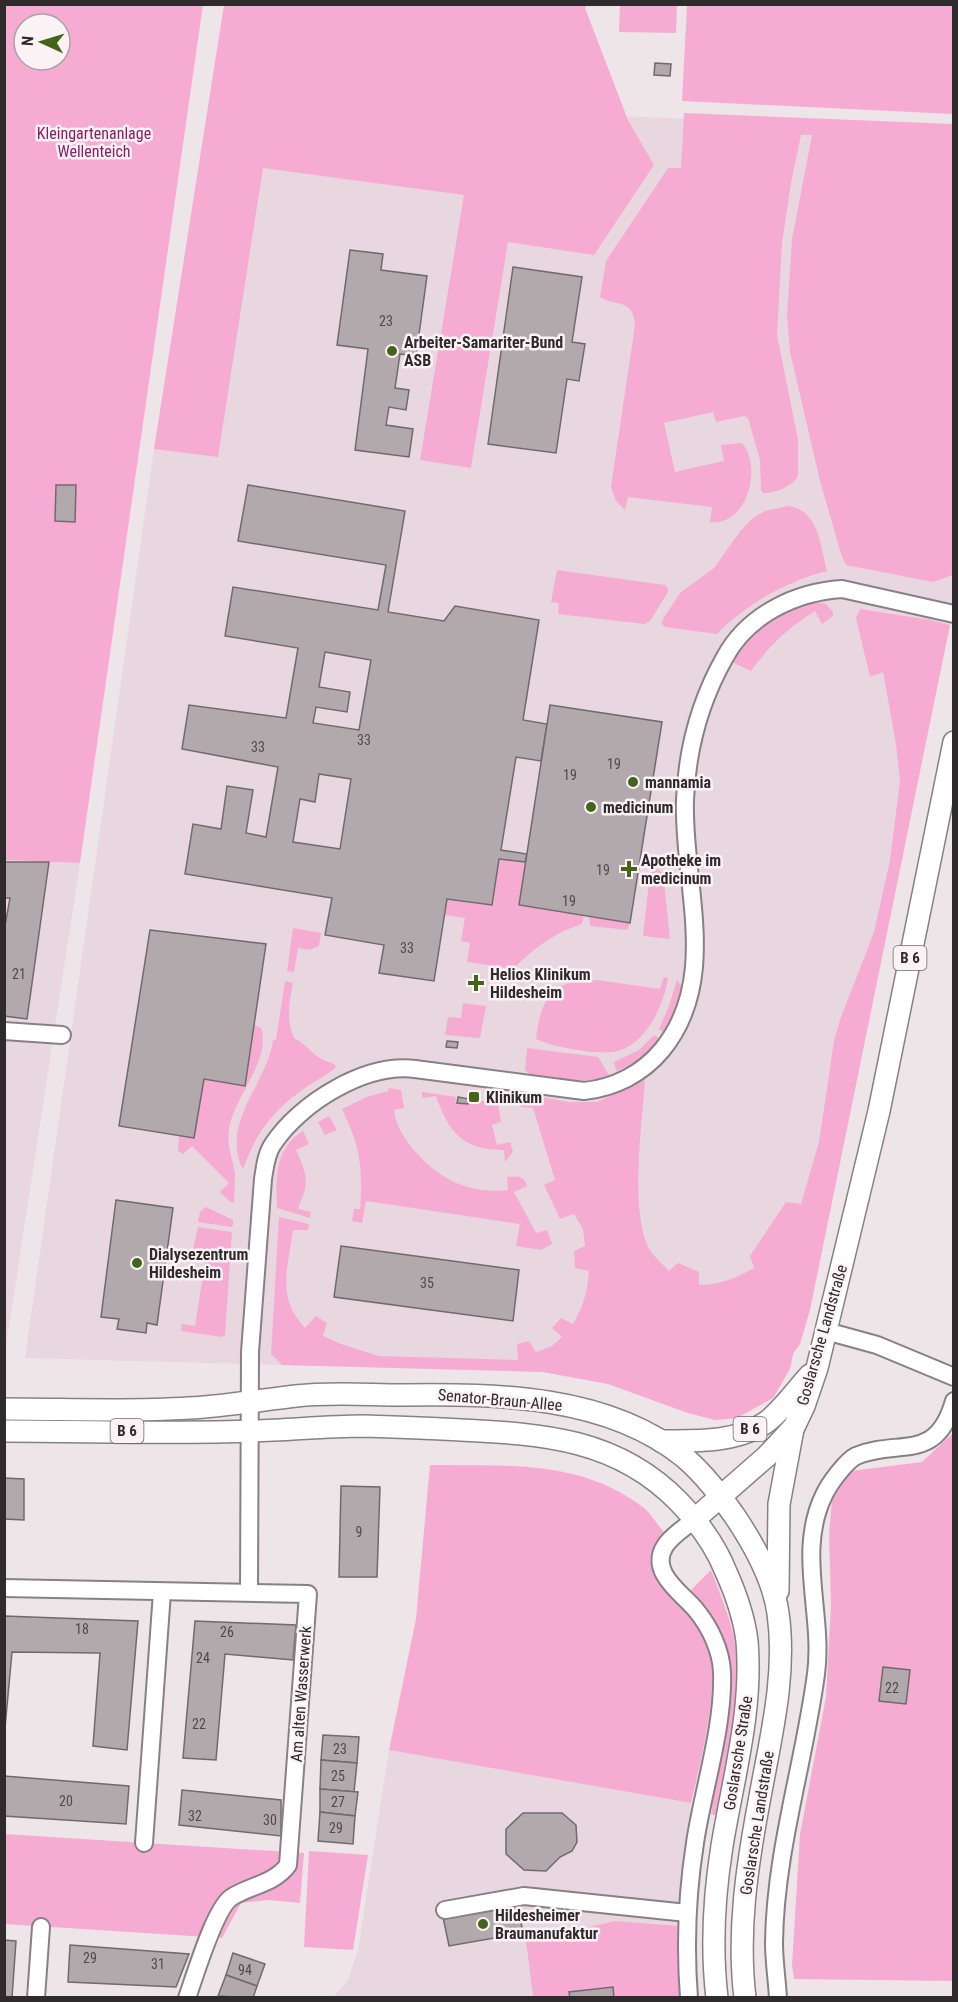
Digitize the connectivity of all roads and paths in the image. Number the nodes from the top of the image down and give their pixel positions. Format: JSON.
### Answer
{"nodes":[{"id":1,"x":954,"y":614,"type":"edge"},
{"id":2,"x":954,"y":742,"type":"edge"},
{"id":3,"x":4,"y":1031,"type":"edge"},
{"id":4,"x":62,"y":1035,"type":"dead end"},
{"id":5,"x":826,"y":1331,"type":"junction"},
{"id":6,"x":816,"y":1368,"type":"junction"},
{"id":7,"x":954,"y":1377,"type":"edge"},
{"id":8,"x":954,"y":1401,"type":"edge"},
{"id":9,"x":250,"y":1402,"type":"junction"},
{"id":10,"x":4,"y":1409,"type":"edge"},
{"id":11,"x":794,"y":1427,"type":"junction"},
{"id":12,"x":4,"y":1431,"type":"edge"},
{"id":13,"x":250,"y":1431,"type":"junction"},
{"id":14,"x":661,"y":1441,"type":"junction"},
{"id":15,"x":721,"y":1496,"type":"junction"},
{"id":16,"x":695,"y":1519,"type":"junction"},
{"id":17,"x":4,"y":1588,"type":"edge"},
{"id":18,"x":162,"y":1592,"type":"junction"},
{"id":19,"x":249,"y":1592,"type":"junction"},
{"id":20,"x":777,"y":1610,"type":"junction"},
{"id":21,"x":144,"y":1843,"type":"dead end"},
{"id":22,"x":444,"y":1910,"type":"dead end"},
{"id":23,"x":687,"y":1913,"type":"junction"},
{"id":24,"x":41,"y":1927,"type":"dead end"},
{"id":25,"x":36,"y":1998,"type":"edge"},
{"id":26,"x":187,"y":1998,"type":"edge"},
{"id":27,"x":689,"y":1998,"type":"edge"},
{"id":28,"x":717,"y":1998,"type":"edge"},
{"id":29,"x":745,"y":1998,"type":"edge"},
{"id":30,"x":778,"y":1998,"type":"edge"}],
"edges":[{"from":1,"to":9,"type":"street"},
{"from":2,"to":5,"type":"main road","name":"Goslarsche Landstraße","number":"B 6"},
{"from":3,"to":4,"type":"street"},
{"from":5,"to":6,"type":"main road","name":"Goslarsche Landstraße","number":"B 6"},
{"from":5,"to":7,"type":"street"},
{"from":6,"to":11,"type":"main road","name":"Goslarsche Landstraße","number":"B 6"},
{"from":6,"to":14,"type":"main road","number":"B 6"},
{"from":8,"to":30,"type":"street","name":"Goslarsche Landstraße"},
{"from":9,"to":10,"type":"main road","name":"Senator-Braun-Allee","number":"B 6"},
{"from":9,"to":13,"type":"street"},
{"from":9,"to":14,"type":"main road","name":"Senator-Braun-Allee","number":"B 6"},
{"from":11,"to":15,"type":"main road","name":"Goslarsche Landstraße","number":"B 6"},
{"from":11,"to":20,"type":"main road"},
{"from":12,"to":13,"type":"main road","name":"Senator-Braun-Allee","number":"B 6"},
{"from":13,"to":16,"type":"main road","name":"Senator-Braun-Allee","number":"B 6"},
{"from":13,"to":19,"type":"street"},
{"from":14,"to":15,"type":"main road","name":"Senator-Braun-Allee","number":"B 6"},
{"from":15,"to":16,"type":"main road","number":"B 6"},
{"from":15,"to":20,"type":"main road","name":"Goslarsche Landstraße"},
{"from":16,"to":23,"type":"street"},
{"from":16,"to":28,"type":"main road","name":"Goslarsche Straße"},
{"from":17,"to":18,"type":"street","name":"Am alten Wasserwerk"},
{"from":18,"to":19,"type":"street","name":"Am alten Wasserwerk"},
{"from":18,"to":21,"type":"street"},
{"from":19,"to":26,"type":"street","name":"Am alten Wasserwerk"},
{"from":20,"to":29,"type":"main road","name":"Goslarsche Landstraße"},
{"from":22,"to":23,"type":"street"},
{"from":23,"to":27,"type":"street"},
{"from":24,"to":25,"type":"street"}]}
